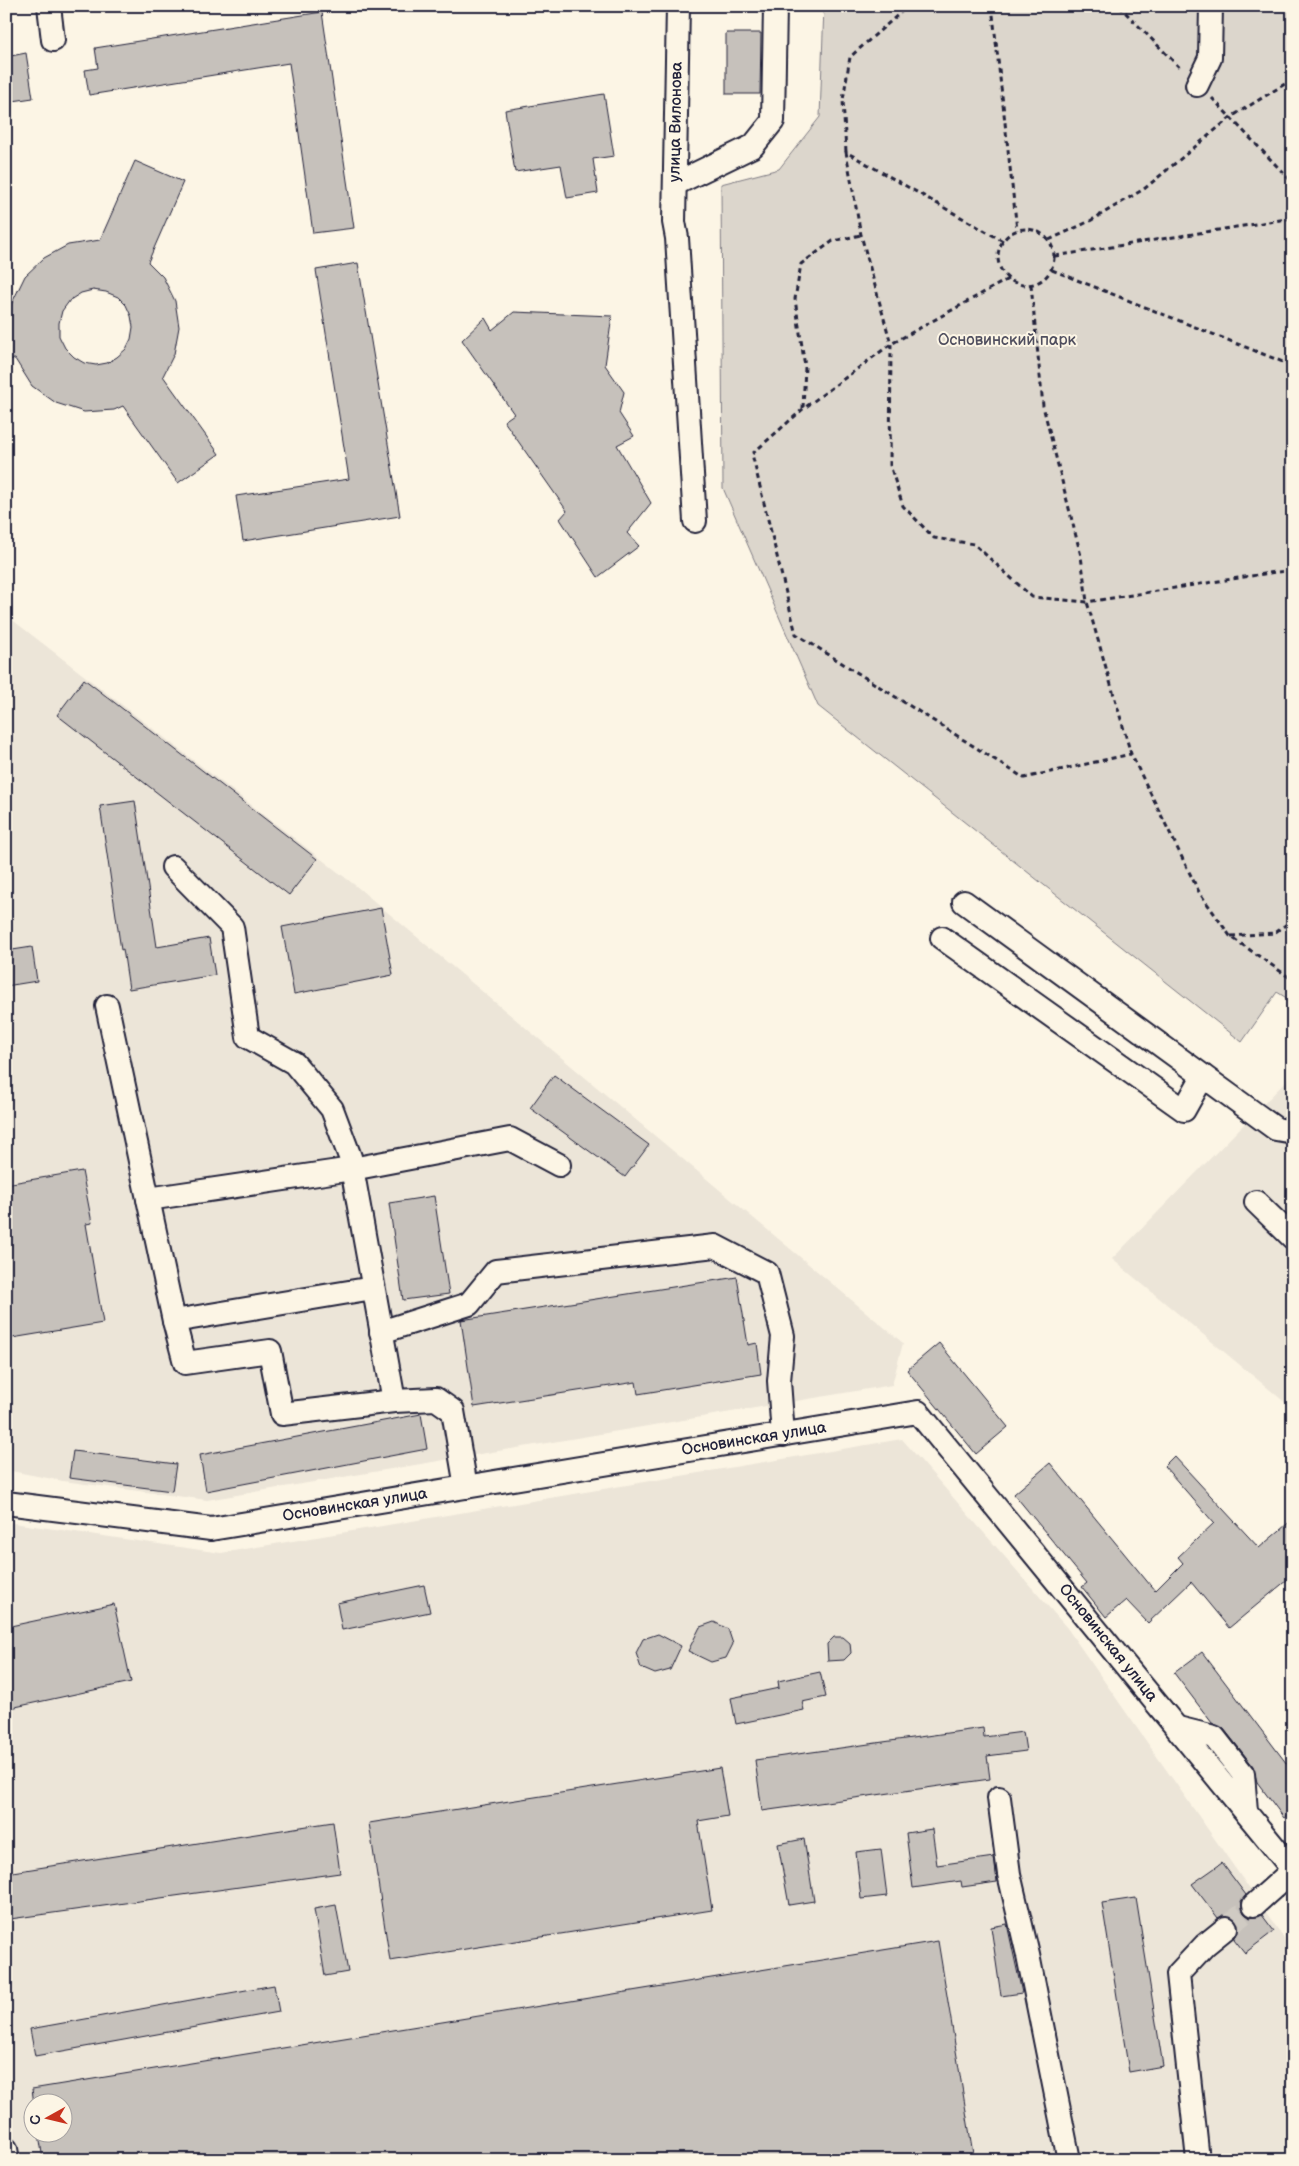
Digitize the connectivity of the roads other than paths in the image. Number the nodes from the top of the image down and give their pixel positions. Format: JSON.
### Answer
{"nodes":[{"id":1,"x":49,"y":6,"type":"edge"},
{"id":2,"x":678,"y":6,"type":"edge"},
{"id":3,"x":775,"y":6,"type":"edge"},
{"id":4,"x":1211,"y":6,"type":"edge"},
{"id":5,"x":53,"y":40,"type":"dead end"},
{"id":6,"x":1197,"y":85,"type":"dead end"},
{"id":7,"x":674,"y":184,"type":"junction"},
{"id":8,"x":695,"y":521,"type":"dead end"},
{"id":9,"x":174,"y":867,"type":"dead end"},
{"id":10,"x":964,"y":902,"type":"dead end"},
{"id":11,"x":942,"y":938,"type":"dead end"},
{"id":12,"x":107,"y":1006,"type":"dead end"},
{"id":13,"x":1203,"y":1076,"type":"junction"},
{"id":14,"x":1293,"y":1132,"type":"edge"},
{"id":15,"x":559,"y":1165,"type":"dead end"},
{"id":16,"x":352,"y":1169,"type":"junction"},
{"id":17,"x":148,"y":1199,"type":"junction"},
{"id":18,"x":1256,"y":1202,"type":"dead end"},
{"id":19,"x":1293,"y":1238,"type":"edge"},
{"id":20,"x":373,"y":1288,"type":"junction"},
{"id":21,"x":174,"y":1321,"type":"junction"},
{"id":22,"x":381,"y":1332,"type":"junction"},
{"id":23,"x":394,"y":1401,"type":"junction"},
{"id":24,"x":782,"y":1435,"type":"junction"},
{"id":25,"x":466,"y":1487,"type":"junction"},
{"id":26,"x":6,"y":1503,"type":"edge"},
{"id":27,"x":999,"y":1798,"type":"dead end"},
{"id":28,"x":1293,"y":1870,"type":"edge"},
{"id":29,"x":1254,"y":1906,"type":"tunnel mouth"},
{"id":30,"x":1226,"y":1928,"type":"tunnel mouth"},
{"id":31,"x":6,"y":2149,"type":"edge"},
{"id":32,"x":8,"y":2160,"type":"edge"},
{"id":33,"x":1069,"y":2160,"type":"edge"},
{"id":34,"x":1198,"y":2160,"type":"edge"}],
"edges":[{"from":1,"to":5,"type":"street"},
{"from":2,"to":7,"type":"street","name":"улица Вилонова"},
{"from":3,"to":7,"type":"street"},
{"from":4,"to":6,"type":"street"},
{"from":7,"to":8,"type":"street","name":"улица Вилонова"},
{"from":9,"to":16,"type":"street"},
{"from":10,"to":13,"type":"street"},
{"from":11,"to":13,"type":"street"},
{"from":12,"to":17,"type":"street"},
{"from":13,"to":14,"type":"street"},
{"from":15,"to":16,"type":"street"},
{"from":16,"to":17,"type":"street"},
{"from":16,"to":20,"type":"street"},
{"from":17,"to":21,"type":"street"},
{"from":18,"to":19,"type":"street"},
{"from":20,"to":21,"type":"street"},
{"from":20,"to":22,"type":"street"},
{"from":21,"to":23,"type":"street"},
{"from":22,"to":23,"type":"street"},
{"from":22,"to":24,"type":"street"},
{"from":23,"to":25,"type":"street"},
{"from":24,"to":25,"type":"street","name":"Основинская улица"},
{"from":24,"to":28,"type":"street","name":"Основинская улица"},
{"from":25,"to":26,"type":"street","name":"Основинская улица"},
{"from":27,"to":33,"type":"street"},
{"from":28,"to":29,"type":"street"},
{"from":30,"to":34,"type":"street"},
{"from":31,"to":32,"type":"street"}]}
